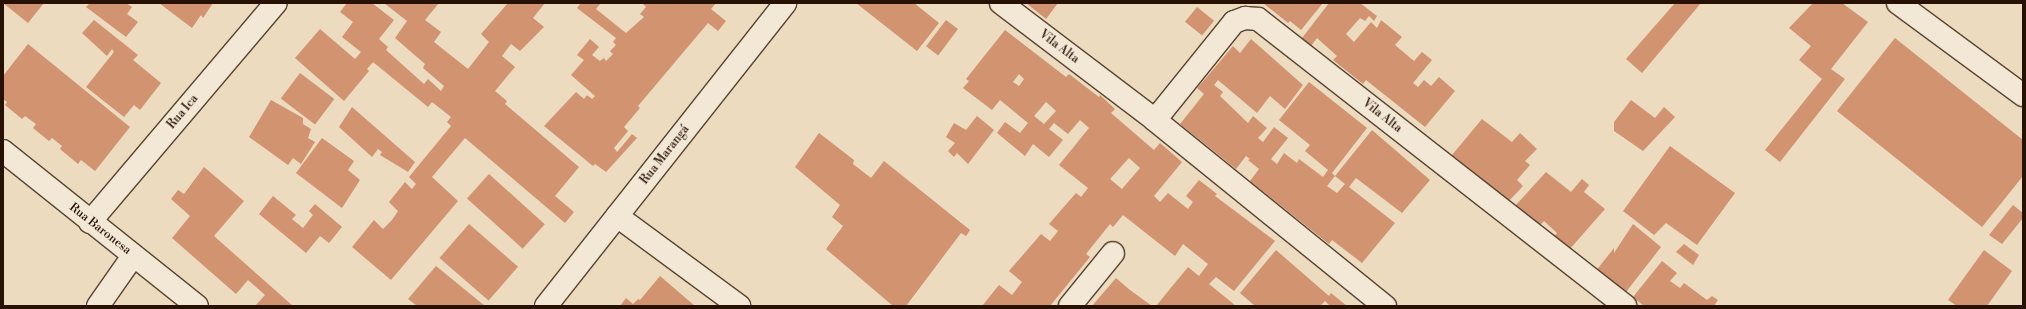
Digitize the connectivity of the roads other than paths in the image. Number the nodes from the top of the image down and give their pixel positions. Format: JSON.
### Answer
{"nodes":[{"id":1,"x":276,"y":3,"type":"edge"},
{"id":2,"x":785,"y":3,"type":"edge"},
{"id":3,"x":1001,"y":3,"type":"edge"},
{"id":4,"x":1898,"y":3,"type":"edge"},
{"id":5,"x":2023,"y":95,"type":"edge"},
{"id":6,"x":1155,"y":120,"type":"junction"},
{"id":7,"x":3,"y":151,"type":"edge"},
{"id":8,"x":617,"y":216,"type":"junction"},
{"id":9,"x":90,"y":222,"type":"junction"},
{"id":10,"x":1113,"y":253,"type":"dead end"},
{"id":11,"x":133,"y":256,"type":"junction"},
{"id":12,"x":98,"y":306,"type":"edge"},
{"id":13,"x":197,"y":306,"type":"edge"},
{"id":14,"x":546,"y":306,"type":"edge"},
{"id":15,"x":739,"y":306,"type":"edge"},
{"id":16,"x":1070,"y":306,"type":"edge"},
{"id":17,"x":1385,"y":306,"type":"edge"},
{"id":18,"x":1624,"y":306,"type":"edge"}],
"edges":[{"from":1,"to":9,"type":"street","name":"Rua Ica"},
{"from":2,"to":8,"type":"street","name":"Rua Marangá"},
{"from":3,"to":6,"type":"street","name":"Vila Alta"},
{"from":4,"to":5,"type":"street"},
{"from":6,"to":17,"type":"street","name":"Vila Alta"},
{"from":6,"to":18,"type":"street","name":"Vila Alta"},
{"from":7,"to":9,"type":"street","name":"Rua Baronesa"},
{"from":8,"to":14,"type":"street","name":"Rua Marangá"},
{"from":8,"to":15,"type":"street"},
{"from":9,"to":11,"type":"street","name":"Rua Baronesa"},
{"from":10,"to":16,"type":"street"},
{"from":11,"to":12,"type":"street"},
{"from":11,"to":13,"type":"street","name":"Rua Baronesa"}]}
